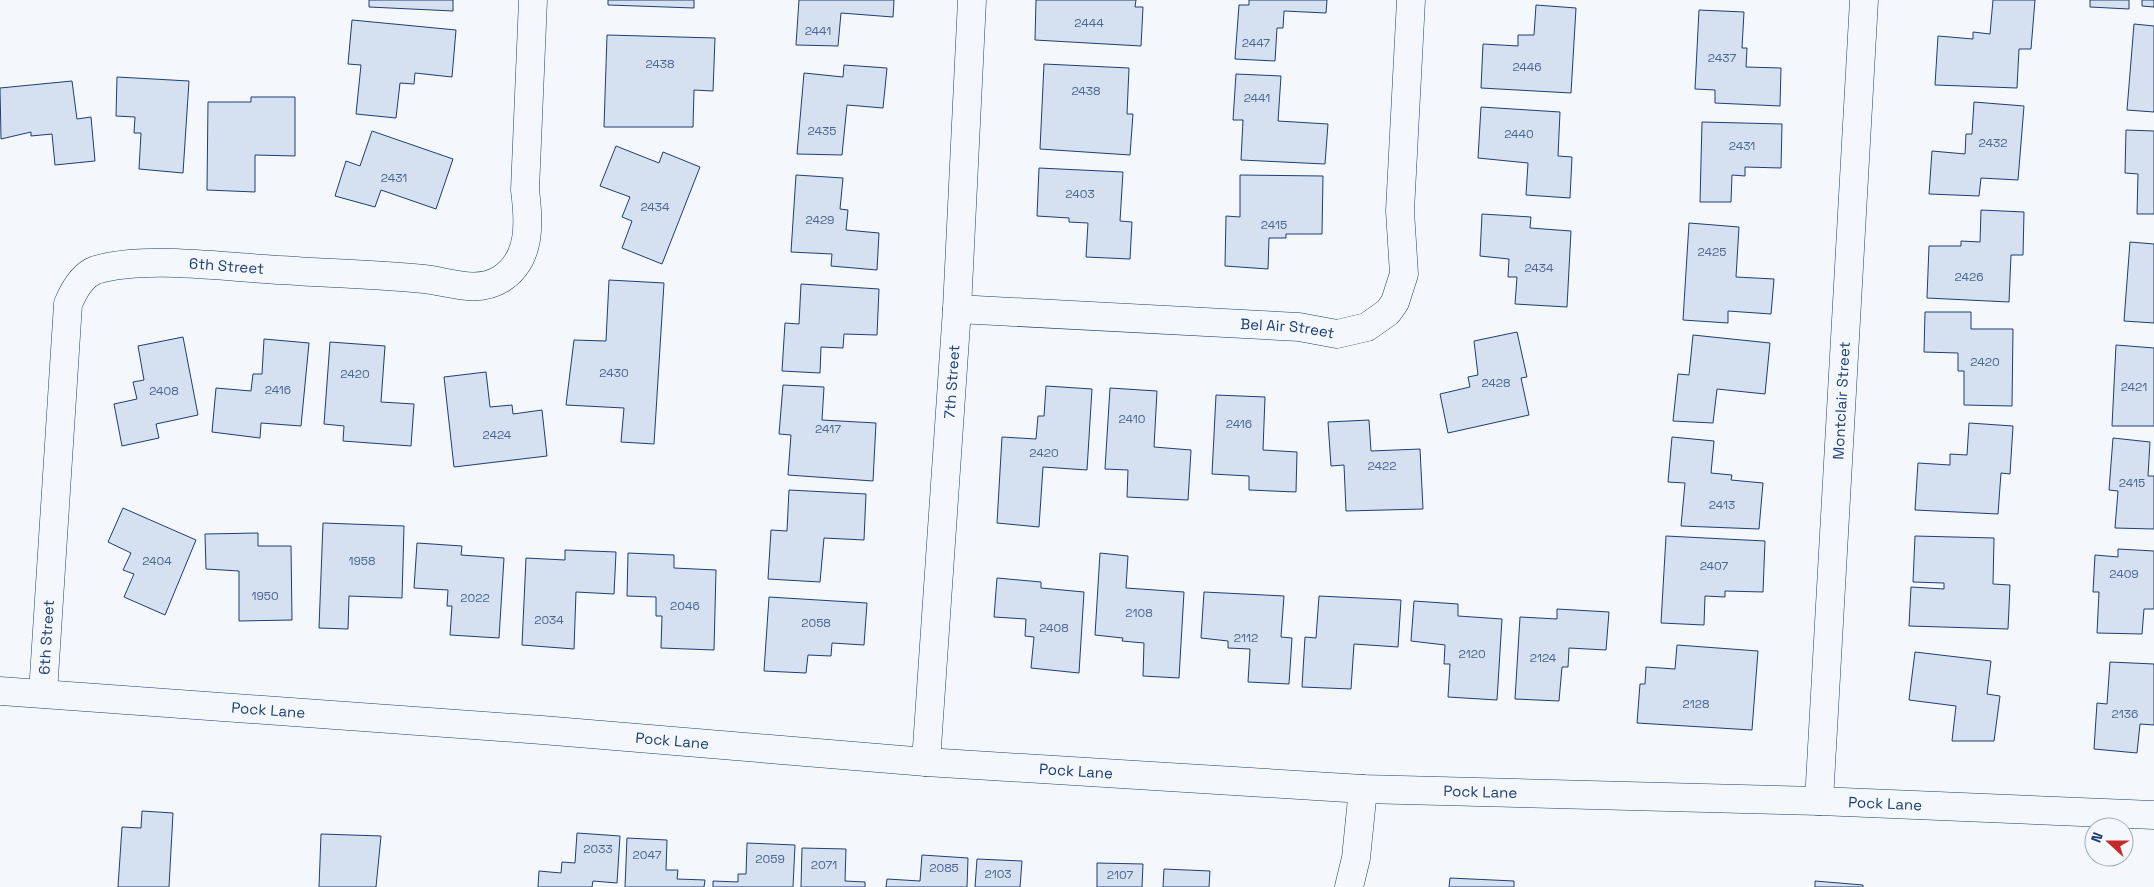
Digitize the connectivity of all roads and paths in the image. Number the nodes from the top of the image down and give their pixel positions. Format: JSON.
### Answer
{"nodes":[{"id":1,"x":533,"y":0,"type":"edge"},
{"id":2,"x":972,"y":0,"type":"edge"},
{"id":3,"x":1411,"y":0,"type":"edge"},
{"id":4,"x":1864,"y":0,"type":"edge"},
{"id":5,"x":957,"y":309,"type":"junction"},
{"id":6,"x":0,"y":691,"type":"edge"},
{"id":7,"x":43,"y":693,"type":"junction"},
{"id":8,"x":926,"y":762,"type":"junction"},
{"id":9,"x":1363,"y":789,"type":"junction"},
{"id":10,"x":1819,"y":801,"type":"junction"},
{"id":11,"x":2154,"y":815,"type":"edge"},
{"id":12,"x":1349,"y":887,"type":"edge"}],
"edges":[{"from":1,"to":7,"type":"street","name":"6th Street"},
{"from":2,"to":5,"type":"street","name":"7th Street"},
{"from":3,"to":5,"type":"street","name":"Bel Air Street"},
{"from":4,"to":10,"type":"street","name":"Montclair Street"},
{"from":5,"to":8,"type":"street","name":"7th Street"},
{"from":6,"to":7,"type":"street","name":"Pock Lane"},
{"from":7,"to":8,"type":"street","name":"Pock Lane"},
{"from":8,"to":9,"type":"street","name":"Pock Lane"},
{"from":9,"to":10,"type":"street","name":"Pock Lane"},
{"from":9,"to":12,"type":"street"},
{"from":10,"to":11,"type":"street","name":"Pock Lane"}]}
